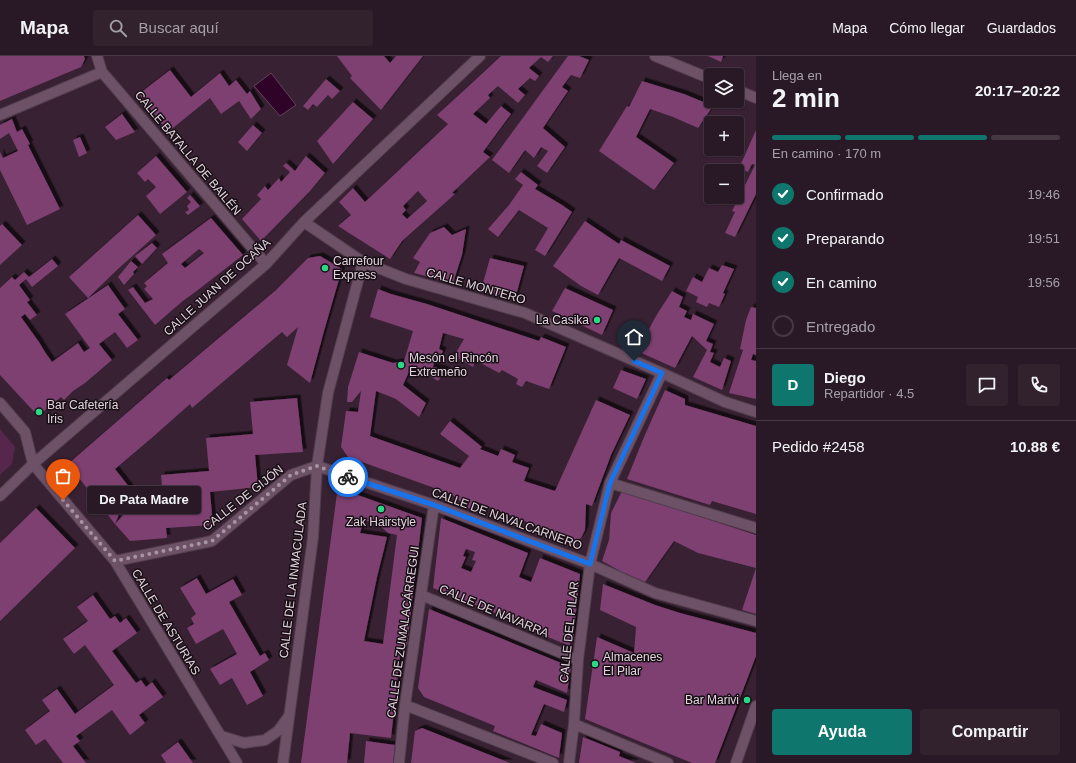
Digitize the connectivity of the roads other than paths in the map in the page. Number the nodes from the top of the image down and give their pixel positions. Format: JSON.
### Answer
{"nodes":[{"id":1,"x":97,"y":56,"type":"edge"},
{"id":2,"x":480,"y":56,"type":"edge"},
{"id":3,"x":655,"y":56,"type":"edge"},
{"id":4,"x":102,"y":72,"type":"junction"},
{"id":5,"x":704,"y":76,"type":"edge"},
{"id":6,"x":744,"y":93,"type":"edge"},
{"id":7,"x":756,"y":98,"type":"edge"},
{"id":8,"x":0,"y":115,"type":"edge"},
{"id":9,"x":304,"y":222,"type":"junction"},
{"id":10,"x":363,"y":262,"type":"junction"},
{"id":11,"x":266,"y":264,"type":"junction"},
{"id":12,"x":662,"y":373,"type":"junction"},
{"id":13,"x":0,"y":403,"type":"edge"},
{"id":14,"x":756,"y":412,"type":"edge"},
{"id":15,"x":33,"y":464,"type":"junction"},
{"id":16,"x":317,"y":466,"type":"junction"},
{"id":17,"x":610,"y":483,"type":"junction"},
{"id":18,"x":0,"y":496,"type":"edge"},
{"id":19,"x":434,"y":505,"type":"junction"},
{"id":20,"x":756,"y":528,"type":"edge"},
{"id":21,"x":115,"y":561,"type":"junction"},
{"id":22,"x":590,"y":564,"type":"junction"},
{"id":23,"x":422,"y":595,"type":"junction"},
{"id":24,"x":756,"y":621,"type":"edge"},
{"id":25,"x":578,"y":660,"type":"junction"},
{"id":26,"x":405,"y":705,"type":"junction"},
{"id":27,"x":756,"y":706,"type":"edge"},
{"id":28,"x":289,"y":715,"type":"junction"},
{"id":29,"x":574,"y":724,"type":"junction"},
{"id":30,"x":221,"y":736,"type":"junction"},
{"id":31,"x":237,"y":763,"type":"edge"},
{"id":32,"x":283,"y":763,"type":"edge"},
{"id":33,"x":399,"y":763,"type":"edge"},
{"id":34,"x":553,"y":763,"type":"edge"},
{"id":35,"x":568,"y":763,"type":"edge"},
{"id":36,"x":668,"y":763,"type":"edge"},
{"id":37,"x":736,"y":763,"type":"edge"}],
"edges":[{"from":1,"to":4,"type":"street","name":"CALLE BATALLA DE BAILÉN"},
{"from":2,"to":9,"type":"street","name":"CALLE JUAN DE OCAÑA"},
{"from":3,"to":5,"type":"street"},
{"from":4,"to":8,"type":"street"},
{"from":4,"to":11,"type":"street","name":"CALLE BATALLA DE BAILÉN"},
{"from":6,"to":7,"type":"street"},
{"from":9,"to":10,"type":"street","name":"CALLE MONTERO"},
{"from":9,"to":11,"type":"street","name":"CALLE JUAN DE OCAÑA"},
{"from":10,"to":12,"type":"street","name":"CALLE MONTERO"},
{"from":10,"to":16,"type":"street","name":"CALLE DE LA INMACULADA"},
{"from":11,"to":15,"type":"street","name":"CALLE JUAN DE OCAÑA"},
{"from":12,"to":14,"type":"street","name":"CALLE MONTERO"},
{"from":12,"to":17,"type":"street","name":"CALLE DEL PILAR"},
{"from":13,"to":15,"type":"street"},
{"from":15,"to":18,"type":"street","name":"CALLE JUAN DE OCAÑA"},
{"from":15,"to":21,"type":"street","name":"CALLE DE ASTURIAS"},
{"from":16,"to":19,"type":"street","name":"CALLE DE NAVALCARNERO"},
{"from":16,"to":21,"type":"street","name":"CALLE DE GIJÓN"},
{"from":16,"to":28,"type":"street","name":"CALLE DE LA INMACULADA"},
{"from":17,"to":20,"type":"street"},
{"from":17,"to":22,"type":"street","name":"CALLE DEL PILAR"},
{"from":19,"to":22,"type":"street","name":"CALLE DE NAVALCARNERO"},
{"from":19,"to":23,"type":"street","name":"CALLE DE ZUMALACÁRREGUI"},
{"from":21,"to":30,"type":"street","name":"CALLE DE ASTURIAS"},
{"from":22,"to":24,"type":"street","name":"CALLE DE NAVALCARNERO"},
{"from":22,"to":25,"type":"street","name":"CALLE DEL PILAR"},
{"from":23,"to":25,"type":"street","name":"CALLE DE NAVARRA"},
{"from":23,"to":26,"type":"street","name":"CALLE DE ZUMALACÁRREGUI"},
{"from":25,"to":29,"type":"street","name":"CALLE DEL PILAR"},
{"from":26,"to":33,"type":"street","name":"CALLE DE ZUMALACÁRREGUI"},
{"from":26,"to":34,"type":"street"},
{"from":27,"to":37,"type":"street"},
{"from":28,"to":30,"type":"street","name":"CALLE DE LA INMACULADA"},
{"from":28,"to":32,"type":"street","name":"CALLE DE LA INMACULADA"},
{"from":29,"to":35,"type":"street","name":"CALLE DEL PILAR"},
{"from":29,"to":36,"type":"street"},
{"from":30,"to":31,"type":"street","name":"CALLE DE ASTURIAS"}]}
